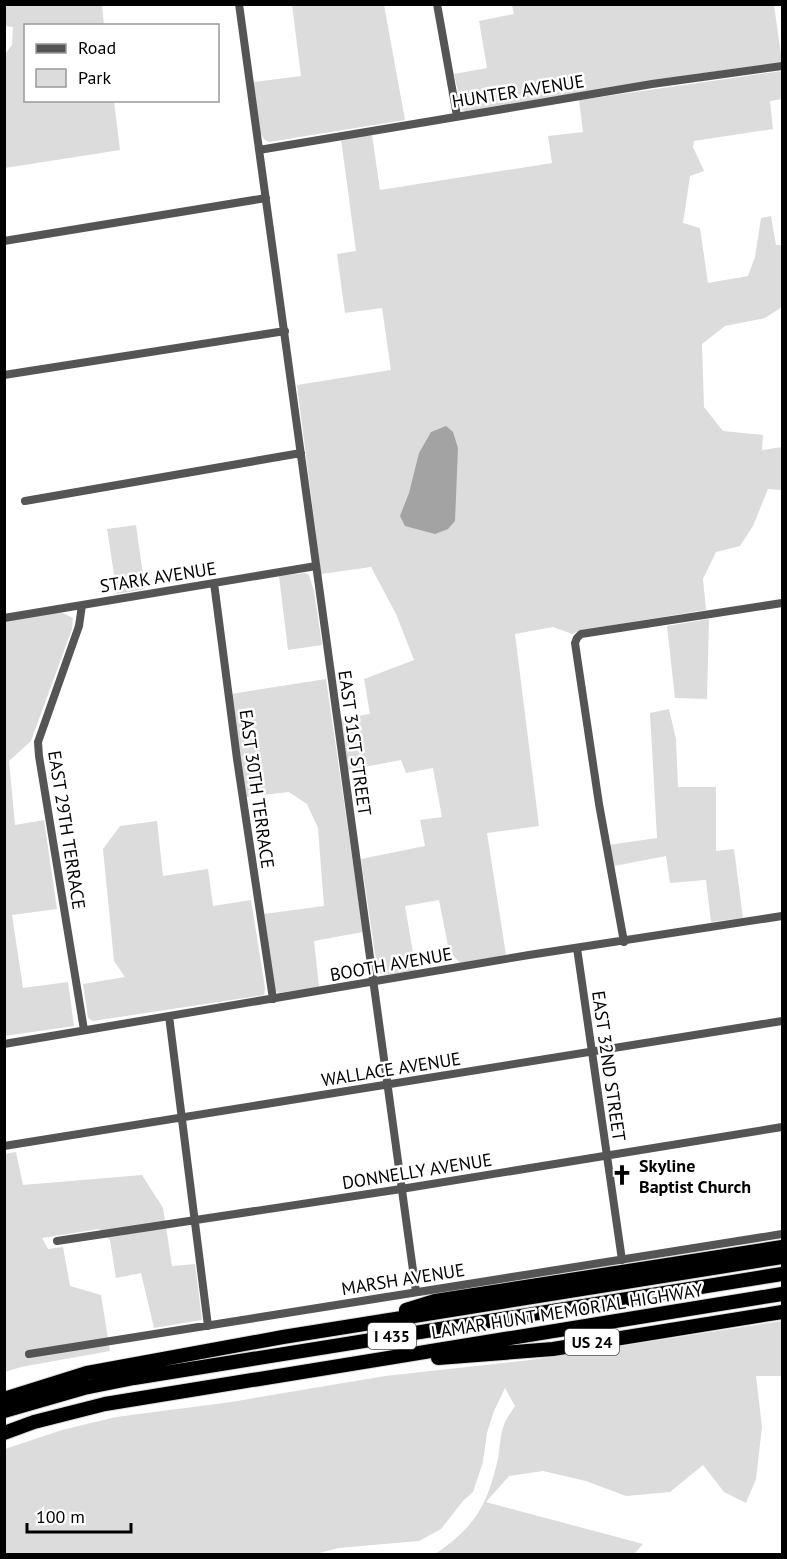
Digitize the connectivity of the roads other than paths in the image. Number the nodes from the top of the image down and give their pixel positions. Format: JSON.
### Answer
{"nodes":[{"id":1,"x":239,"y":4,"type":"edge"},
{"id":2,"x":437,"y":4,"type":"edge"},
{"id":3,"x":783,"y":66,"type":"edge"},
{"id":4,"x":457,"y":116,"type":"junction"},
{"id":5,"x":259,"y":150,"type":"junction"},
{"id":6,"x":266,"y":198,"type":"junction"},
{"id":7,"x":4,"y":241,"type":"edge"},
{"id":8,"x":285,"y":331,"type":"junction"},
{"id":9,"x":4,"y":375,"type":"edge"},
{"id":10,"x":301,"y":453,"type":"junction"},
{"id":11,"x":25,"y":501,"type":"dead end"},
{"id":12,"x":316,"y":566,"type":"junction"},
{"id":13,"x":214,"y":583,"type":"junction"},
{"id":14,"x":783,"y":603,"type":"edge"},
{"id":15,"x":82,"y":605,"type":"junction"},
{"id":16,"x":4,"y":618,"type":"edge"},
{"id":17,"x":783,"y":916,"type":"edge"},
{"id":18,"x":624,"y":942,"type":"junction"},
{"id":19,"x":577,"y":948,"type":"junction"},
{"id":20,"x":374,"y":982,"type":"junction"},
{"id":21,"x":273,"y":999,"type":"junction"},
{"id":22,"x":168,"y":1016,"type":"junction"},
{"id":23,"x":783,"y":1021,"type":"edge"},
{"id":24,"x":84,"y":1030,"type":"junction"},
{"id":25,"x":4,"y":1044,"type":"edge"},
{"id":26,"x":592,"y":1053,"type":"junction"},
{"id":27,"x":388,"y":1085,"type":"junction"},
{"id":28,"x":182,"y":1118,"type":"junction"},
{"id":29,"x":783,"y":1127,"type":"edge"},
{"id":30,"x":4,"y":1146,"type":"edge"},
{"id":31,"x":607,"y":1155,"type":"junction"},
{"id":32,"x":401,"y":1189,"type":"junction"},
{"id":33,"x":194,"y":1221,"type":"junction"},
{"id":34,"x":783,"y":1234,"type":"edge"},
{"id":35,"x":57,"y":1241,"type":"dead end"},
{"id":36,"x":783,"y":1247,"type":"edge"},
{"id":37,"x":783,"y":1257,"type":"edge"},
{"id":38,"x":622,"y":1260,"type":"junction"},
{"id":39,"x":783,"y":1274,"type":"edge"},
{"id":40,"x":416,"y":1292,"type":"junction"},
{"id":41,"x":783,"y":1293,"type":"edge"},
{"id":42,"x":783,"y":1312,"type":"edge"},
{"id":43,"x":376,"y":1322,"type":"junction"},
{"id":44,"x":208,"y":1326,"type":"junction"},
{"id":45,"x":29,"y":1354,"type":"dead end"},
{"id":46,"x":400,"y":1356,"type":"junction"},
{"id":47,"x":4,"y":1399,"type":"edge"},
{"id":48,"x":4,"y":1410,"type":"edge"},
{"id":49,"x":4,"y":1433,"type":"edge"}],
"edges":[{"from":1,"to":5,"type":"street","name":"EAST 31ST STREET"},
{"from":2,"to":4,"type":"street"},
{"from":3,"to":4,"type":"street","name":"HUNTER AVENUE"},
{"from":4,"to":5,"type":"street","name":"HUNTER AVENUE"},
{"from":5,"to":6,"type":"street","name":"EAST 31ST STREET"},
{"from":6,"to":7,"type":"street"},
{"from":6,"to":8,"type":"street","name":"EAST 31ST STREET"},
{"from":8,"to":9,"type":"street"},
{"from":8,"to":10,"type":"street","name":"EAST 31ST STREET"},
{"from":10,"to":11,"type":"street"},
{"from":10,"to":12,"type":"street","name":"EAST 31ST STREET"},
{"from":12,"to":13,"type":"street","name":"STARK AVENUE"},
{"from":12,"to":20,"type":"street","name":"EAST 31ST STREET"},
{"from":13,"to":15,"type":"street","name":"STARK AVENUE"},
{"from":13,"to":21,"type":"street","name":"EAST 30TH TERRACE"},
{"from":14,"to":18,"type":"street"},
{"from":15,"to":16,"type":"street","name":"STARK AVENUE"},
{"from":15,"to":24,"type":"street","name":"EAST 29TH TERRACE"},
{"from":17,"to":18,"type":"street","name":"BOOTH AVENUE"},
{"from":18,"to":19,"type":"street","name":"BOOTH AVENUE"},
{"from":19,"to":20,"type":"street","name":"BOOTH AVENUE"},
{"from":19,"to":26,"type":"street","name":"EAST 32ND STREET"},
{"from":20,"to":21,"type":"street","name":"BOOTH AVENUE"},
{"from":20,"to":27,"type":"street","name":"EAST 31ST STREET"},
{"from":21,"to":22,"type":"street","name":"BOOTH AVENUE"},
{"from":22,"to":24,"type":"street","name":"BOOTH AVENUE"},
{"from":22,"to":28,"type":"street"},
{"from":23,"to":26,"type":"street","name":"WALLACE AVENUE"},
{"from":24,"to":25,"type":"street","name":"BOOTH AVENUE"},
{"from":26,"to":27,"type":"street","name":"WALLACE AVENUE"},
{"from":26,"to":31,"type":"street","name":"EAST 32ND STREET"},
{"from":27,"to":28,"type":"street","name":"WALLACE AVENUE"},
{"from":27,"to":32,"type":"street","name":"EAST 31ST STREET"},
{"from":28,"to":30,"type":"street","name":"WALLACE AVENUE"},
{"from":28,"to":33,"type":"street"},
{"from":29,"to":31,"type":"street","name":"DONNELLY AVENUE"},
{"from":31,"to":32,"type":"street","name":"DONNELLY AVENUE"},
{"from":31,"to":38,"type":"street","name":"EAST 32ND STREET"},
{"from":32,"to":33,"type":"street","name":"DONNELLY AVENUE"},
{"from":32,"to":40,"type":"street","name":"EAST 31ST STREET"},
{"from":33,"to":35,"type":"street","name":"DONNELLY AVENUE"},
{"from":33,"to":44,"type":"street"},
{"from":34,"to":38,"type":"street","name":"MARSH AVENUE"},
{"from":36,"to":43,"type":"highway"},
{"from":37,"to":43,"type":"highway"},
{"from":38,"to":40,"type":"street","name":"MARSH AVENUE"},
{"from":39,"to":48,"type":"highway","name":"LAMAR HUNT MEMORIAL HIGHWAY","number":"I 435"},
{"from":40,"to":44,"type":"street","name":"MARSH AVENUE"},
{"from":41,"to":46,"type":"highway","name":"LAMAR HUNT MEMORIAL HIGHWAY","number":"I 435"},
{"from":42,"to":46,"type":"highway","number":"US 24"},
{"from":43,"to":47,"type":"highway"},
{"from":44,"to":45,"type":"street","name":"MARSH AVENUE"},
{"from":46,"to":49,"type":"highway","name":"LAMAR HUNT MEMORIAL HIGHWAY","number":"I 435"}]}
